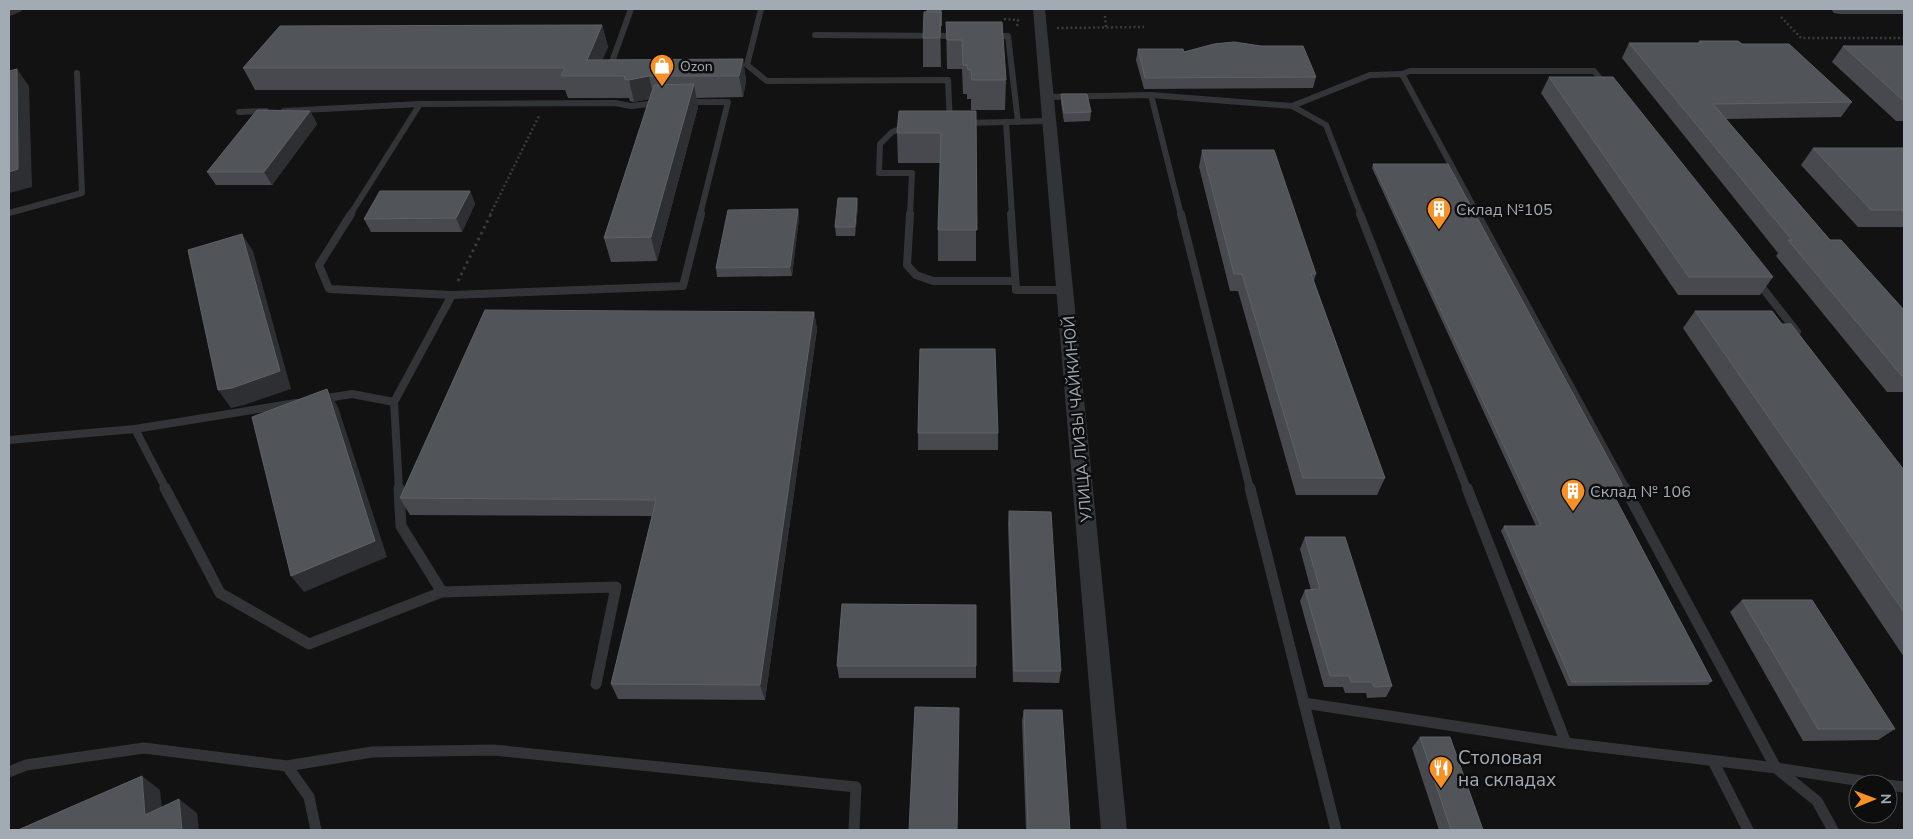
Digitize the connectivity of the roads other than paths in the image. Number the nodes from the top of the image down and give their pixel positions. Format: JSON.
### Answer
{"nodes":[{"id":1,"x":19,"y":9,"type":"edge"},
{"id":2,"x":631,"y":9,"type":"edge"},
{"id":3,"x":761,"y":9,"type":"edge"},
{"id":4,"x":1039,"y":9,"type":"edge"},
{"id":5,"x":1840,"y":9,"type":"edge"},
{"id":6,"x":1904,"y":9,"type":"edge"},
{"id":7,"x":9,"y":13,"type":"edge"},
{"id":8,"x":815,"y":36,"type":"dead end"},
{"id":9,"x":960,"y":36,"type":"edge"},
{"id":10,"x":989,"y":36,"type":"edge"},
{"id":11,"x":632,"y":64,"type":"edge"},
{"id":12,"x":738,"y":65,"type":"edge"},
{"id":13,"x":748,"y":65,"type":"junction"},
{"id":14,"x":77,"y":73,"type":"dead end"},
{"id":15,"x":1402,"y":74,"type":"junction"},
{"id":16,"x":1613,"y":94,"type":"edge"},
{"id":17,"x":1151,"y":95,"type":"junction"},
{"id":18,"x":1048,"y":98,"type":"junction"},
{"id":19,"x":682,"y":102,"type":"edge"},
{"id":20,"x":663,"y":103,"type":"edge"},
{"id":21,"x":420,"y":104,"type":"junction"},
{"id":22,"x":1292,"y":106,"type":"junction"},
{"id":23,"x":239,"y":112,"type":"dead end"},
{"id":24,"x":1050,"y":121,"type":"junction"},
{"id":25,"x":1006,"y":122,"type":"junction"},
{"id":26,"x":1018,"y":122,"type":"junction"},
{"id":27,"x":942,"y":123,"type":"edge"},
{"id":28,"x":950,"y":123,"type":"junction"},
{"id":29,"x":915,"y":124,"type":"edge"},
{"id":30,"x":9,"y":213,"type":"edge"},
{"id":31,"x":1752,"y":274,"type":"edge"},
{"id":32,"x":1015,"y":281,"type":"junction"},
{"id":33,"x":1065,"y":290,"type":"junction"},
{"id":34,"x":452,"y":295,"type":"junction"},
{"id":35,"x":1801,"y":337,"type":"edge"},
{"id":36,"x":394,"y":402,"type":"junction"},
{"id":37,"x":135,"y":429,"type":"junction"},
{"id":38,"x":9,"y":440,"type":"edge"},
{"id":39,"x":442,"y":592,"type":"junction"},
{"id":40,"x":596,"y":684,"type":"dead end"},
{"id":41,"x":1304,"y":703,"type":"junction"},
{"id":42,"x":1566,"y":743,"type":"junction"},
{"id":43,"x":1713,"y":761,"type":"junction"},
{"id":44,"x":287,"y":766,"type":"junction"},
{"id":45,"x":1776,"y":768,"type":"junction"},
{"id":46,"x":9,"y":772,"type":"edge"},
{"id":47,"x":1848,"y":779,"type":"edge"},
{"id":48,"x":316,"y":830,"type":"edge"},
{"id":49,"x":854,"y":830,"type":"edge"},
{"id":50,"x":1114,"y":830,"type":"edge"},
{"id":51,"x":1336,"y":830,"type":"edge"},
{"id":52,"x":1748,"y":830,"type":"edge"},
{"id":53,"x":1833,"y":830,"type":"edge"}],
"edges":[{"from":1,"to":7,"type":"lane"},
{"from":2,"to":11,"type":"lane"},
{"from":3,"to":13,"type":"lane"},
{"from":4,"to":18,"type":"street","name":"УЛИЦА ЛИЗЫ ЧАЙКИНОЙ"},
{"from":5,"to":6,"type":"main road"},
{"from":8,"to":9,"type":"lane"},
{"from":10,"to":26,"type":"lane"},
{"from":12,"to":13,"type":"lane"},
{"from":13,"to":28,"type":"lane"},
{"from":14,"to":30,"type":"lane"},
{"from":15,"to":16,"type":"lane"},
{"from":15,"to":22,"type":"lane"},
{"from":15,"to":45,"type":"lane"},
{"from":17,"to":18,"type":"lane"},
{"from":17,"to":22,"type":"lane"},
{"from":17,"to":41,"type":"lane"},
{"from":18,"to":24,"type":"street","name":"УЛИЦА ЛИЗЫ ЧАЙКИНОЙ"},
{"from":19,"to":34,"type":"lane"},
{"from":20,"to":21,"type":"lane"},
{"from":21,"to":23,"type":"lane"},
{"from":21,"to":34,"type":"lane"},
{"from":22,"to":42,"type":"lane"},
{"from":24,"to":26,"type":"lane"},
{"from":24,"to":33,"type":"street","name":"УЛИЦА ЛИЗЫ ЧАЙКИНОЙ"},
{"from":25,"to":26,"type":"lane"},
{"from":25,"to":28,"type":"lane"},
{"from":25,"to":32,"type":"lane"},
{"from":27,"to":28,"type":"lane"},
{"from":29,"to":32,"type":"lane"},
{"from":31,"to":35,"type":"lane"},
{"from":32,"to":33,"type":"lane"},
{"from":33,"to":50,"type":"street","name":"УЛИЦА ЛИЗЫ ЧАЙКИНОЙ"},
{"from":34,"to":36,"type":"lane"},
{"from":36,"to":37,"type":"lane"},
{"from":36,"to":39,"type":"lane"},
{"from":37,"to":38,"type":"lane"},
{"from":37,"to":39,"type":"lane"},
{"from":39,"to":40,"type":"lane"},
{"from":41,"to":42,"type":"lane"},
{"from":41,"to":51,"type":"lane"},
{"from":42,"to":43,"type":"lane"},
{"from":43,"to":45,"type":"lane"},
{"from":43,"to":52,"type":"lane"},
{"from":44,"to":46,"type":"lane"},
{"from":44,"to":48,"type":"lane"},
{"from":44,"to":49,"type":"lane"},
{"from":45,"to":47,"type":"lane"},
{"from":45,"to":53,"type":"lane"}]}
